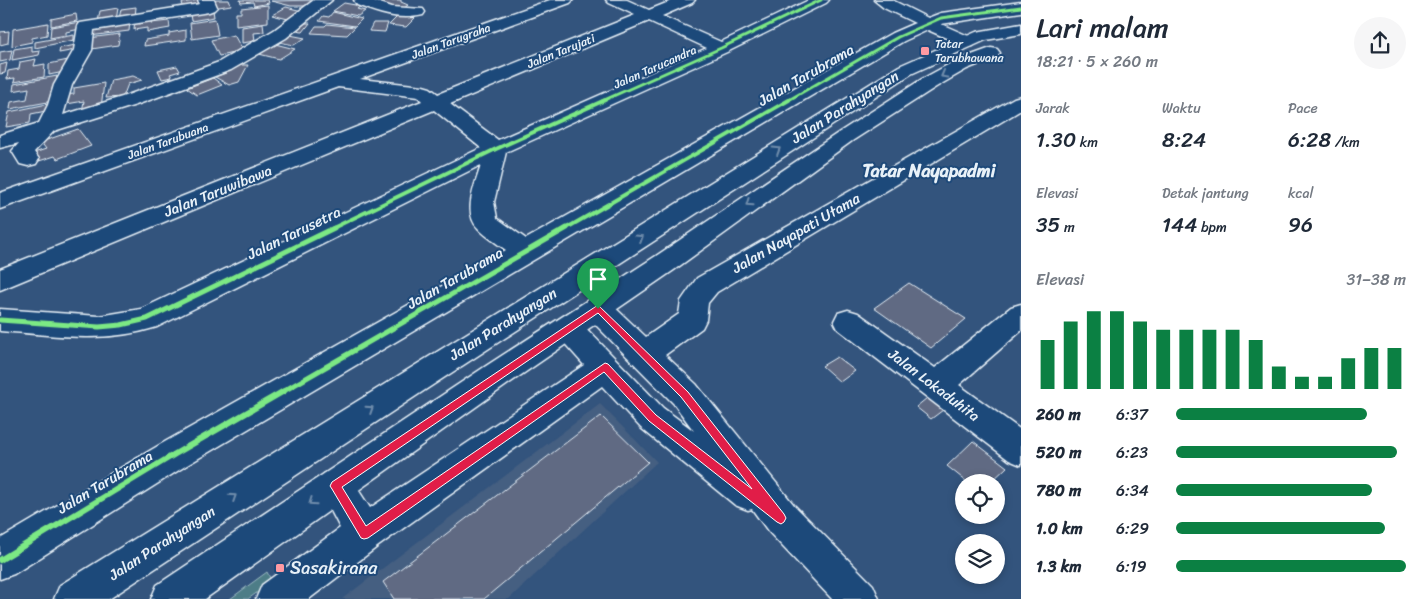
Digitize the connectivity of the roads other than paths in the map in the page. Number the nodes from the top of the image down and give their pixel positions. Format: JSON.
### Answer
{"nodes":[{"id":1,"x":206,"y":0,"type":"edge"},
{"id":2,"x":324,"y":0,"type":"edge"},
{"id":3,"x":362,"y":0,"type":"edge"},
{"id":4,"x":564,"y":0,"type":"edge"},
{"id":5,"x":614,"y":0,"type":"edge"},
{"id":6,"x":687,"y":0,"type":"edge"},
{"id":7,"x":821,"y":0,"type":"edge"},
{"id":8,"x":882,"y":0,"type":"edge"},
{"id":9,"x":899,"y":0,"type":"edge"},
{"id":10,"x":1021,"y":6,"type":"edge"},
{"id":11,"x":417,"y":12,"type":"dead end"},
{"id":12,"x":648,"y":15,"type":"junction"},
{"id":13,"x":934,"y":20,"type":"junction"},
{"id":14,"x":1021,"y":29,"type":"edge"},
{"id":15,"x":975,"y":39,"type":"junction"},
{"id":16,"x":1021,"y":44,"type":"edge"},
{"id":17,"x":721,"y":48,"type":"junction"},
{"id":18,"x":337,"y":82,"type":"junction"},
{"id":19,"x":1021,"y":102,"type":"edge"},
{"id":20,"x":436,"y":103,"type":"junction"},
{"id":21,"x":817,"y":124,"type":"junction"},
{"id":22,"x":48,"y":126,"type":"junction"},
{"id":23,"x":845,"y":137,"type":"junction"},
{"id":24,"x":0,"y":142,"type":"edge"},
{"id":25,"x":496,"y":149,"type":"junction"},
{"id":26,"x":28,"y":159,"type":"dead end"},
{"id":27,"x":0,"y":201,"type":"edge"},
{"id":28,"x":525,"y":252,"type":"junction"},
{"id":29,"x":0,"y":280,"type":"edge"},
{"id":30,"x":598,"y":309,"type":"junction"},
{"id":31,"x":1021,"y":315,"type":"edge"},
{"id":32,"x":0,"y":320,"type":"edge"},
{"id":33,"x":848,"y":320,"type":"dead end"},
{"id":34,"x":569,"y":329,"type":"junction"},
{"id":35,"x":645,"y":354,"type":"junction"},
{"id":36,"x":605,"y":367,"type":"junction"},
{"id":37,"x":936,"y":386,"type":"junction"},
{"id":38,"x":1021,"y":449,"type":"edge"},
{"id":39,"x":336,"y":486,"type":"junction"},
{"id":40,"x":781,"y":518,"type":"junction"},
{"id":41,"x":364,"y":534,"type":"junction"},
{"id":42,"x":0,"y":560,"type":"edge"},
{"id":43,"x":74,"y":599,"type":"edge"},
{"id":44,"x":171,"y":599,"type":"edge"},
{"id":45,"x":276,"y":599,"type":"edge"},
{"id":46,"x":859,"y":599,"type":"edge"}],
"edges":[{"from":1,"to":22,"type":"street"},
{"from":2,"to":22,"type":"street"},
{"from":3,"to":11,"type":"street"},
{"from":4,"to":18,"type":"street","name":"Jalan Tarugraha"},
{"from":5,"to":12,"type":"street"},
{"from":6,"to":12,"type":"street","name":"Jalan Tarujati"},
{"from":7,"to":17,"type":"street","name":"Jalan Tarucandra"},
{"from":8,"to":13,"type":"street"},
{"from":9,"to":13,"type":"street"},
{"from":10,"to":13,"type":"street"},
{"from":12,"to":17,"type":"street"},
{"from":12,"to":20,"type":"street","name":"Jalan Tarujati"},
{"from":13,"to":15,"type":"street"},
{"from":13,"to":28,"type":"street","name":"Jalan Tarubrama"},
{"from":14,"to":15,"type":"street","name":"Jalan Parahyangan"},
{"from":15,"to":21,"type":"street","name":"Jalan Parahyangan"},
{"from":16,"to":23,"type":"street","name":"Jalan Parahyangan","one_way":true},
{"from":17,"to":25,"type":"street","name":"Jalan Tarucandra"},
{"from":18,"to":20,"type":"street"},
{"from":18,"to":27,"type":"street","name":"Jalan Tarubuana"},
{"from":19,"to":35,"type":"street","name":"Jalan Nayapati Utama"},
{"from":20,"to":25,"type":"street"},
{"from":20,"to":29,"type":"street","name":"Jalan Taruwibawa"},
{"from":21,"to":23,"type":"street"},
{"from":43,"to":21,"type":"street","name":"Jalan Parahyangan","one_way":true},
{"from":22,"to":24,"type":"street"},
{"from":22,"to":26,"type":"street"},
{"from":23,"to":30,"type":"street","name":"Jalan Parahyangan","one_way":true},
{"from":25,"to":28,"type":"street"},
{"from":25,"to":32,"type":"street","name":"Jalan Tarusetra"},
{"from":28,"to":42,"type":"street","name":"Jalan Tarubrama"},
{"from":30,"to":34,"type":"street","name":"Jalan Parahyangan"},
{"from":30,"to":35,"type":"street"},
{"from":31,"to":37,"type":"street"},
{"from":33,"to":37,"type":"street","name":"Jalan Lokaduhita"},
{"from":34,"to":36,"type":"street"},
{"from":34,"to":39,"type":"street","name":"Jalan Parahyangan"},
{"from":35,"to":40,"type":"street"},
{"from":36,"to":40,"type":"street"},
{"from":36,"to":41,"type":"street"},
{"from":37,"to":38,"type":"street","name":"Jalan Lokaduhita"},
{"from":39,"to":41,"type":"street"},
{"from":39,"to":44,"type":"street","name":"Jalan Parahyangan","one_way":true},
{"from":40,"to":46,"type":"street"},
{"from":41,"to":45,"type":"street"}]}
